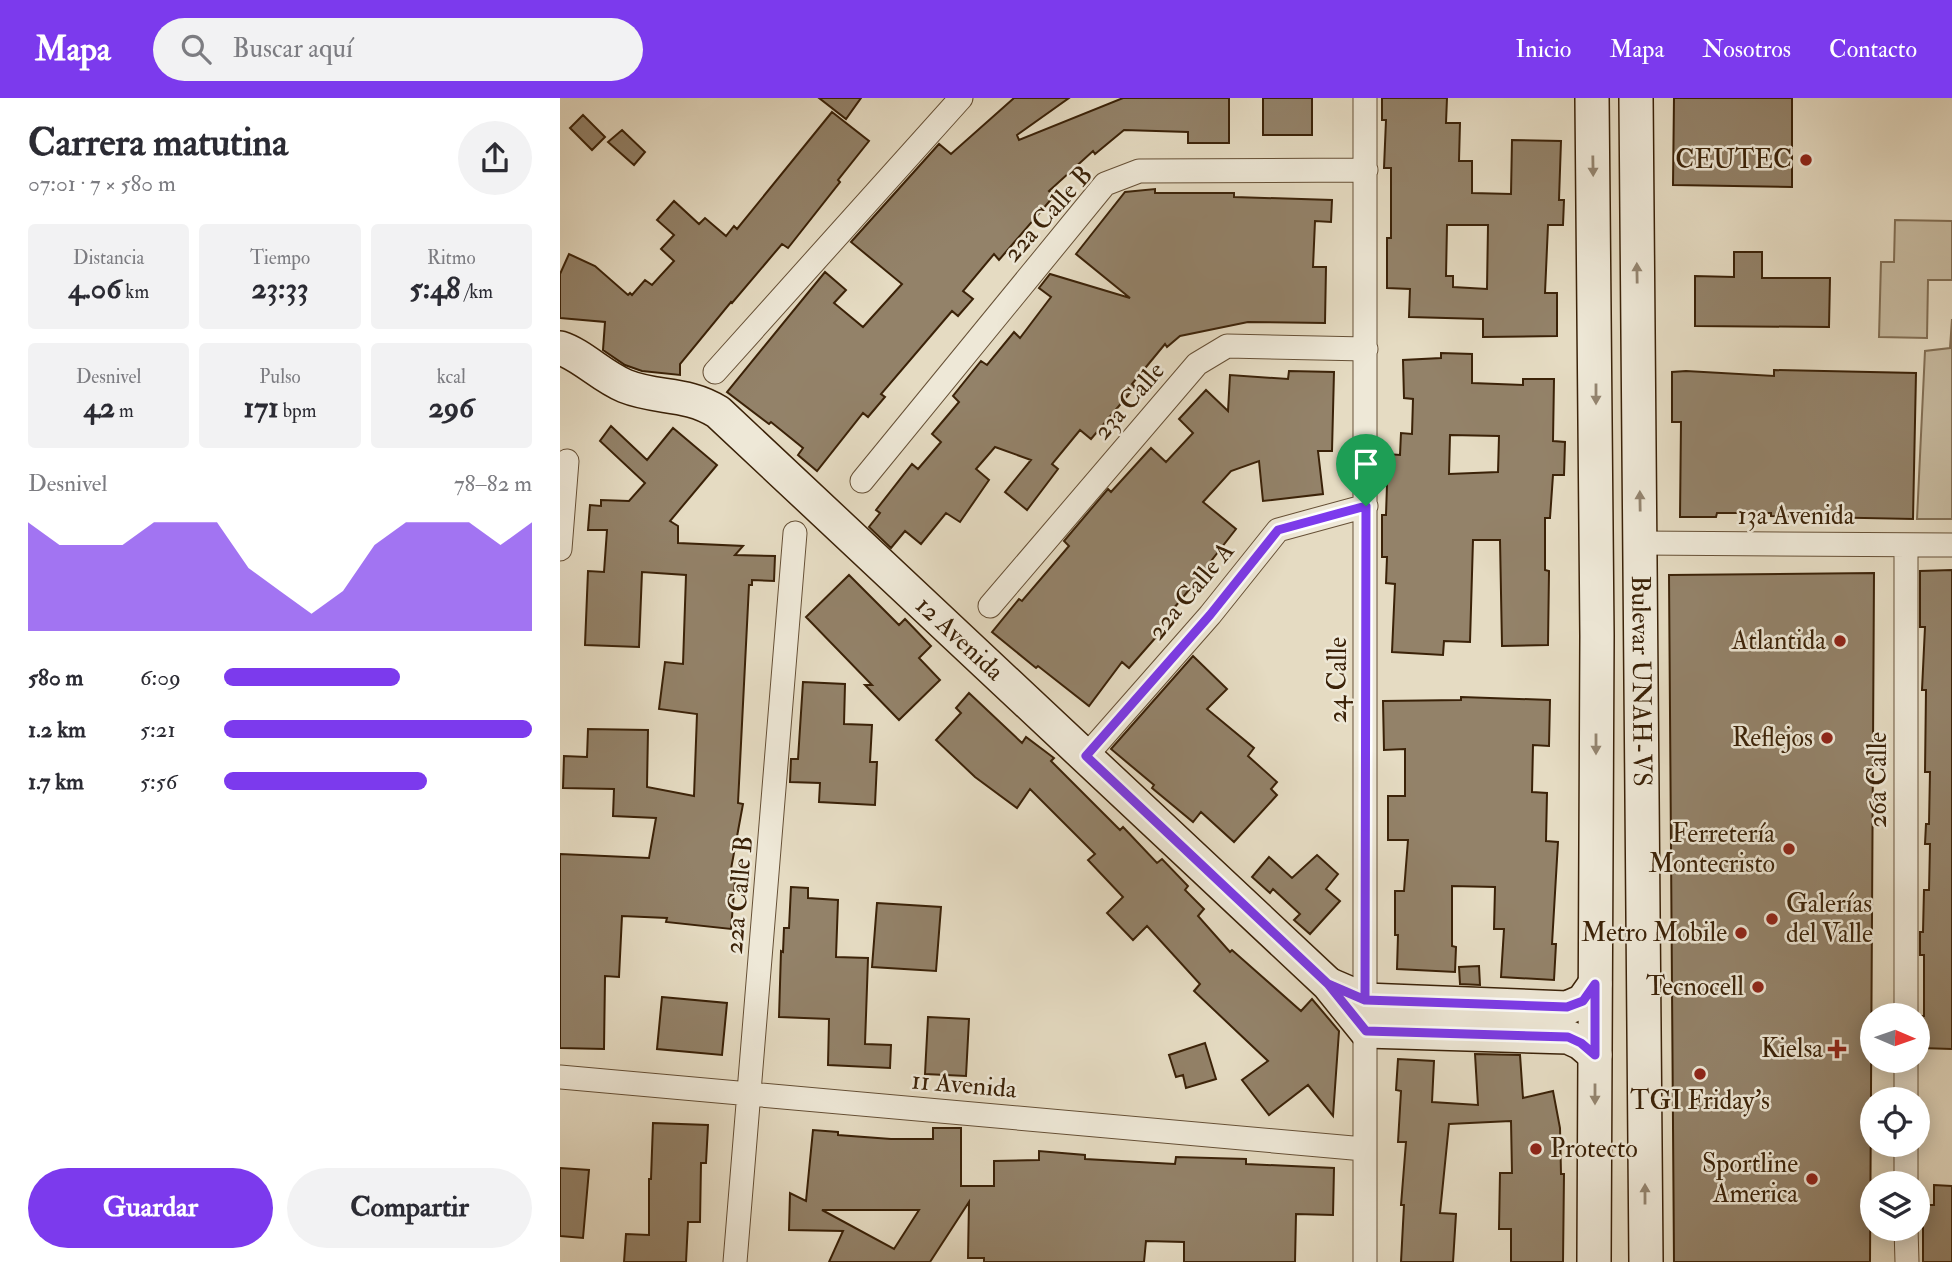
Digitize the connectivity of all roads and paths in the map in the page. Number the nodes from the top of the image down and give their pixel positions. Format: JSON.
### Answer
{"nodes":[{"id":1,"x":961,"y":98,"type":"edge"},
{"id":2,"x":1365,"y":98,"type":"edge"},
{"id":3,"x":1592,"y":98,"type":"edge"},
{"id":4,"x":1636,"y":98,"type":"edge"},
{"id":5,"x":1366,"y":170,"type":"junction"},
{"id":6,"x":560,"y":348,"type":"edge"},
{"id":7,"x":1366,"y":349,"type":"junction"},
{"id":8,"x":715,"y":372,"type":"dead end"},
{"id":9,"x":567,"y":461,"type":"dead end"},
{"id":10,"x":862,"y":481,"type":"dead end"},
{"id":11,"x":1366,"y":506,"type":"junction"},
{"id":12,"x":794,"y":533,"type":"dead end"},
{"id":13,"x":1640,"y":543,"type":"junction"},
{"id":14,"x":1906,"y":545,"type":"junction"},
{"id":15,"x":1952,"y":545,"type":"edge"},
{"id":16,"x":560,"y":549,"type":"edge"},
{"id":17,"x":990,"y":606,"type":"dead end"},
{"id":18,"x":1597,"y":636,"type":"junction"},
{"id":19,"x":1086,"y":756,"type":"junction"},
{"id":20,"x":1643,"y":863,"type":"junction"},
{"id":21,"x":1595,"y":984,"type":"junction"},
{"id":22,"x":1906,"y":1003,"type":"edge"},
{"id":23,"x":1365,"y":1016,"type":"junction"},
{"id":24,"x":1595,"y":1055,"type":"junction"},
{"id":25,"x":560,"y":1077,"type":"edge"},
{"id":26,"x":750,"y":1094,"type":"junction"},
{"id":27,"x":1364,"y":1149,"type":"junction"},
{"id":28,"x":1906,"y":1241,"type":"edge"},
{"id":29,"x":735,"y":1262,"type":"edge"},
{"id":30,"x":1365,"y":1262,"type":"edge"},
{"id":31,"x":1594,"y":1262,"type":"edge"},
{"id":32,"x":1646,"y":1262,"type":"edge"},
{"id":33,"x":1907,"y":1262,"type":"edge"}],
"edges":[{"from":1,"to":8,"type":"street"},
{"from":2,"to":5,"type":"street","name":"24 Calle"},
{"from":3,"to":18,"type":"main road","name":"Bulevar UNAH-VS","one_way":true},
{"from":13,"to":4,"type":"main road","name":"Bulevar UNAH-VS","one_way":true},
{"from":5,"to":7,"type":"street","name":"24 Calle"},
{"from":5,"to":10,"type":"street","name":"22a Calle B"},
{"from":6,"to":19,"type":"main road","name":"12 Avenida"},
{"from":7,"to":11,"type":"street","name":"24 Calle"},
{"from":7,"to":17,"type":"street","name":"23a Calle"},
{"from":9,"to":16,"type":"street"},
{"from":11,"to":19,"type":"street","name":"22a Calle A"},
{"from":11,"to":23,"type":"street","name":"24 Calle"},
{"from":12,"to":26,"type":"street","name":"22a Calle B"},
{"from":13,"to":14,"type":"street","name":"13a Avenida"},
{"from":13,"to":20,"type":"main road","name":"Bulevar UNAH-VS"},
{"from":14,"to":15,"type":"street","name":"13a Avenida"},
{"from":14,"to":22,"type":"street","name":"26a Calle"},
{"from":18,"to":20,"type":"main road"},
{"from":18,"to":21,"type":"main road","name":"Bulevar UNAH-VS","one_way":true},
{"from":19,"to":23,"type":"main road","name":"12 Avenida"},
{"from":32,"to":20,"type":"main road","name":"Bulevar UNAH-VS","one_way":true},
{"from":21,"to":23,"type":"main road"},
{"from":21,"to":24,"type":"main road","name":"Bulevar UNAH-VS"},
{"from":23,"to":24,"type":"main road"},
{"from":23,"to":27,"type":"street","name":"24 Calle"},
{"from":24,"to":31,"type":"main road","name":"Bulevar UNAH-VS","one_way":true},
{"from":25,"to":26,"type":"street","name":"11 Avenida"},
{"from":26,"to":27,"type":"street","name":"11 Avenida"},
{"from":26,"to":29,"type":"street","name":"22a Calle B"},
{"from":27,"to":30,"type":"street","name":"24 Calle"},
{"from":28,"to":33,"type":"street"}]}
